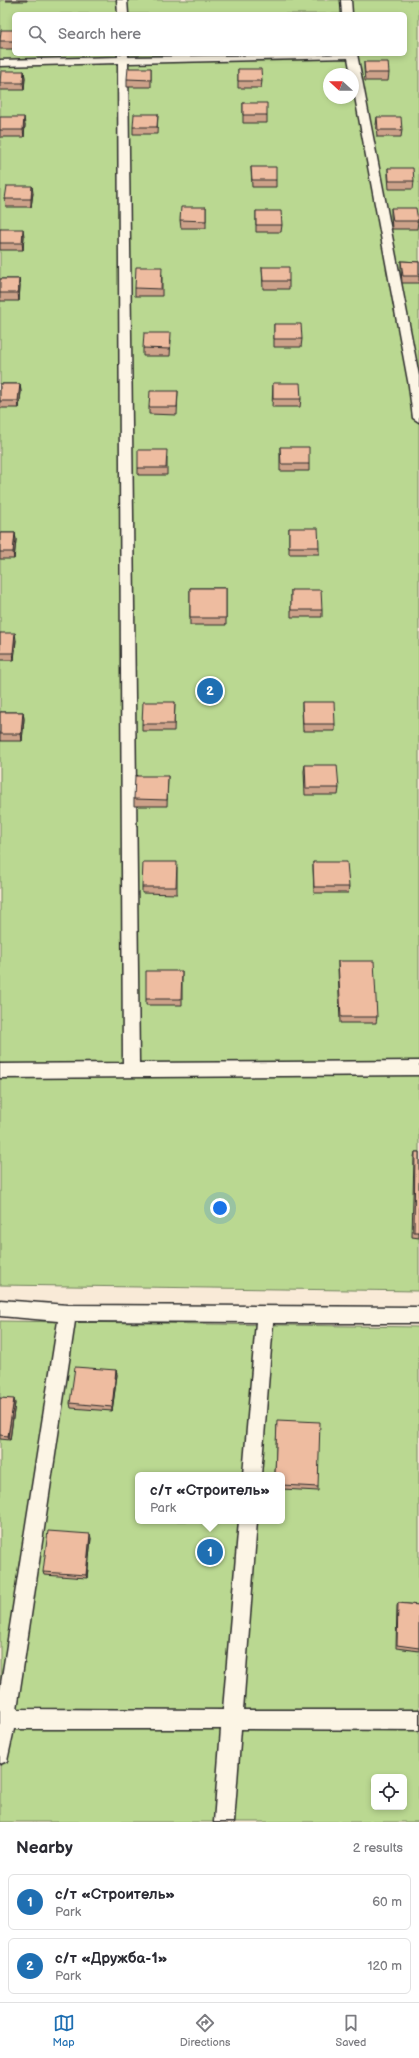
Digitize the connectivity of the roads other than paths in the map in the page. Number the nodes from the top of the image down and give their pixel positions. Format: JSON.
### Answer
{"nodes":[{"id":1,"x":122,"y":0,"type":"edge"},
{"id":2,"x":346,"y":0,"type":"edge"},
{"id":3,"x":123,"y":12,"type":"edge"},
{"id":4,"x":347,"y":12,"type":"edge"},
{"id":5,"x":238,"y":56,"type":"edge"},
{"id":6,"x":352,"y":56,"type":"edge"},
{"id":7,"x":123,"y":57,"type":"edge"},
{"id":8,"x":0,"y":63,"type":"edge"},
{"id":9,"x":419,"y":418,"type":"edge"},
{"id":10,"x":419,"y":1068,"type":"edge"},
{"id":11,"x":131,"y":1069,"type":"junction"},
{"id":12,"x":0,"y":1071,"type":"edge"},
{"id":13,"x":0,"y":1308,"type":"edge"},
{"id":14,"x":68,"y":1313,"type":"junction"},
{"id":15,"x":265,"y":1314,"type":"junction"},
{"id":16,"x":419,"y":1315,"type":"edge"},
{"id":17,"x":252,"y":1472,"type":"edge"},
{"id":18,"x":248,"y":1524,"type":"edge"},
{"id":19,"x":3,"y":1719,"type":"edge"},
{"id":20,"x":232,"y":1720,"type":"junction"},
{"id":21,"x":419,"y":1720,"type":"edge"},
{"id":22,"x":0,"y":1754,"type":"edge"},
{"id":23,"x":224,"y":1822,"type":"edge"}],
"edges":[{"from":1,"to":3,"type":"lane"},
{"from":2,"to":4,"type":"lane"},
{"from":5,"to":7,"type":"lane"},
{"from":6,"to":9,"type":"lane"},
{"from":7,"to":8,"type":"lane"},
{"from":7,"to":11,"type":"lane"},
{"from":10,"to":11,"type":"lane"},
{"from":11,"to":12,"type":"lane"},
{"from":13,"to":14,"type":"lane"},
{"from":14,"to":15,"type":"lane"},
{"from":14,"to":19,"type":"lane"},
{"from":15,"to":16,"type":"lane"},
{"from":15,"to":17,"type":"lane"},
{"from":18,"to":20,"type":"lane"},
{"from":19,"to":20,"type":"lane"},
{"from":19,"to":22,"type":"lane"},
{"from":20,"to":21,"type":"lane"},
{"from":20,"to":23,"type":"lane"}]}
